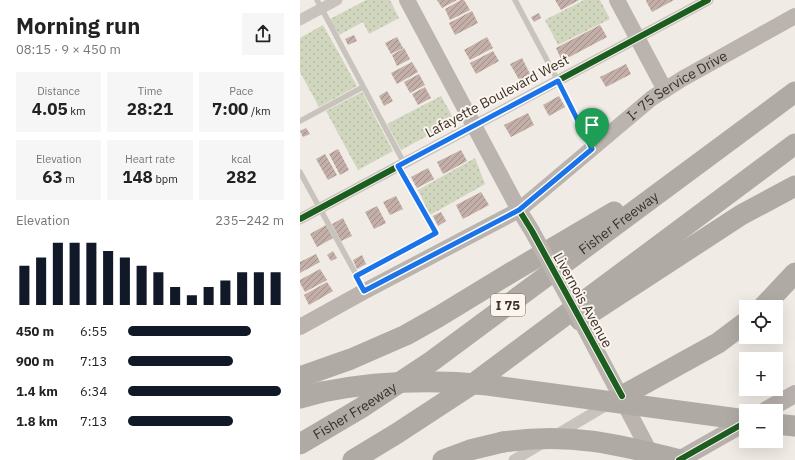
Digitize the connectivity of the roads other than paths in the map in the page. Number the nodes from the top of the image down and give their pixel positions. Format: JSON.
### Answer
{"nodes":[{"id":1,"x":337,"y":0,"type":"edge"},
{"id":2,"x":407,"y":0,"type":"edge"},
{"id":3,"x":515,"y":0,"type":"edge"},
{"id":4,"x":617,"y":0,"type":"edge"},
{"id":5,"x":708,"y":0,"type":"edge"},
{"id":6,"x":319,"y":4,"type":"edge"},
{"id":7,"x":795,"y":16,"type":"edge"},
{"id":8,"x":300,"y":20,"type":"edge"},
{"id":9,"x":637,"y":38,"type":"junction"},
{"id":10,"x":558,"y":81,"type":"junction"},
{"id":11,"x":363,"y":87,"type":"junction"},
{"id":12,"x":665,"y":90,"type":"junction"},
{"id":13,"x":795,"y":92,"type":"edge"},
{"id":14,"x":300,"y":121,"type":"edge"},
{"id":15,"x":474,"y":126,"type":"junction"},
{"id":16,"x":795,"y":144,"type":"edge"},
{"id":17,"x":592,"y":149,"type":"junction"},
{"id":18,"x":709,"y":156,"type":"junction"},
{"id":19,"x":401,"y":165,"type":"junction"},
{"id":20,"x":300,"y":172,"type":"edge"},
{"id":21,"x":795,"y":186,"type":"edge"},
{"id":22,"x":320,"y":208,"type":"junction"},
{"id":23,"x":519,"y":210,"type":"junction"},
{"id":24,"x":300,"y":219,"type":"edge"},
{"id":25,"x":795,"y":274,"type":"edge"},
{"id":26,"x":356,"y":276,"type":"junction"},
{"id":27,"x":364,"y":291,"type":"junction"},
{"id":28,"x":771,"y":300,"type":"edge"},
{"id":29,"x":300,"y":327,"type":"edge"},
{"id":30,"x":739,"y":327,"type":"edge"},
{"id":31,"x":300,"y":377,"type":"edge"},
{"id":32,"x":476,"y":381,"type":"junction"},
{"id":33,"x":795,"y":394,"type":"edge"},
{"id":34,"x":622,"y":396,"type":"junction"},
{"id":35,"x":300,"y":398,"type":"edge"},
{"id":36,"x":777,"y":404,"type":"edge"},
{"id":37,"x":739,"y":420,"type":"edge"},
{"id":38,"x":739,"y":425,"type":"edge"},
{"id":39,"x":783,"y":425,"type":"edge"},
{"id":40,"x":795,"y":426,"type":"edge"},
{"id":41,"x":300,"y":444,"type":"edge"},
{"id":42,"x":353,"y":460,"type":"edge"},
{"id":43,"x":443,"y":460,"type":"edge"},
{"id":44,"x":514,"y":460,"type":"edge"},
{"id":45,"x":654,"y":460,"type":"edge"},
{"id":46,"x":680,"y":460,"type":"edge"}],
"edges":[{"from":1,"to":6,"type":"street"},
{"from":2,"to":15,"type":"main road","name":"Livernois Avenue"},
{"from":3,"to":10,"type":"lane"},
{"from":4,"to":9,"type":"main road"},
{"from":5,"to":9,"type":"street","name":"Lafayette Boulevard West"},
{"from":6,"to":8,"type":"street"},
{"from":6,"to":11,"type":"lane"},
{"from":7,"to":12,"type":"main road","name":"I- 75 Service Drive"},
{"from":9,"to":10,"type":"street","name":"Lafayette Boulevard West"},
{"from":9,"to":12,"type":"main road"},
{"from":10,"to":15,"type":"street","name":"Lafayette Boulevard West"},
{"from":10,"to":17,"type":"lane"},
{"from":11,"to":14,"type":"lane"},
{"from":11,"to":19,"type":"lane"},
{"from":12,"to":17,"type":"main road","name":"I- 75 Service Drive"},
{"from":13,"to":18,"type":"highway","name":"Fisher Freeway","number":"I 75"},
{"from":15,"to":19,"type":"street","name":"Lafayette Boulevard West"},
{"from":15,"to":23,"type":"main road","name":"Livernois Avenue"},
{"from":16,"to":32,"type":"highway"},
{"from":17,"to":23,"type":"main road","name":"I- 75 Service Drive"},
{"from":18,"to":31,"type":"highway"},
{"from":18,"to":41,"type":"highway","name":"Fisher Freeway","number":"I 75"},
{"from":19,"to":22,"type":"street","name":"Lafayette Boulevard West"},
{"from":19,"to":26,"type":"lane"},
{"from":20,"to":22,"type":"lane"},
{"from":21,"to":32,"type":"highway"},
{"from":22,"to":24,"type":"street","name":"Lafayette Boulevard West"},
{"from":22,"to":26,"type":"lane"},
{"from":23,"to":27,"type":"main road","name":"I- 75 Service Drive"},
{"from":23,"to":34,"type":"main road","name":"Livernois Avenue","bridge":true},
{"from":25,"to":28,"type":"highway"},
{"from":26,"to":27,"type":"lane"},
{"from":27,"to":29,"type":"main road","name":"I- 75 Service Drive"},
{"from":30,"to":34,"type":"highway"},
{"from":32,"to":42,"type":"highway"},
{"from":33,"to":36,"type":"main road"},
{"from":34,"to":44,"type":"street"},
{"from":34,"to":45,"type":"main road","name":"Livernois Avenue"},
{"from":35,"to":37,"type":"highway","bridge":true},
{"from":38,"to":46,"type":"main road"},
{"from":39,"to":40,"type":"highway"},
{"from":43,"to":46,"type":"highway","bridge":true}]}
